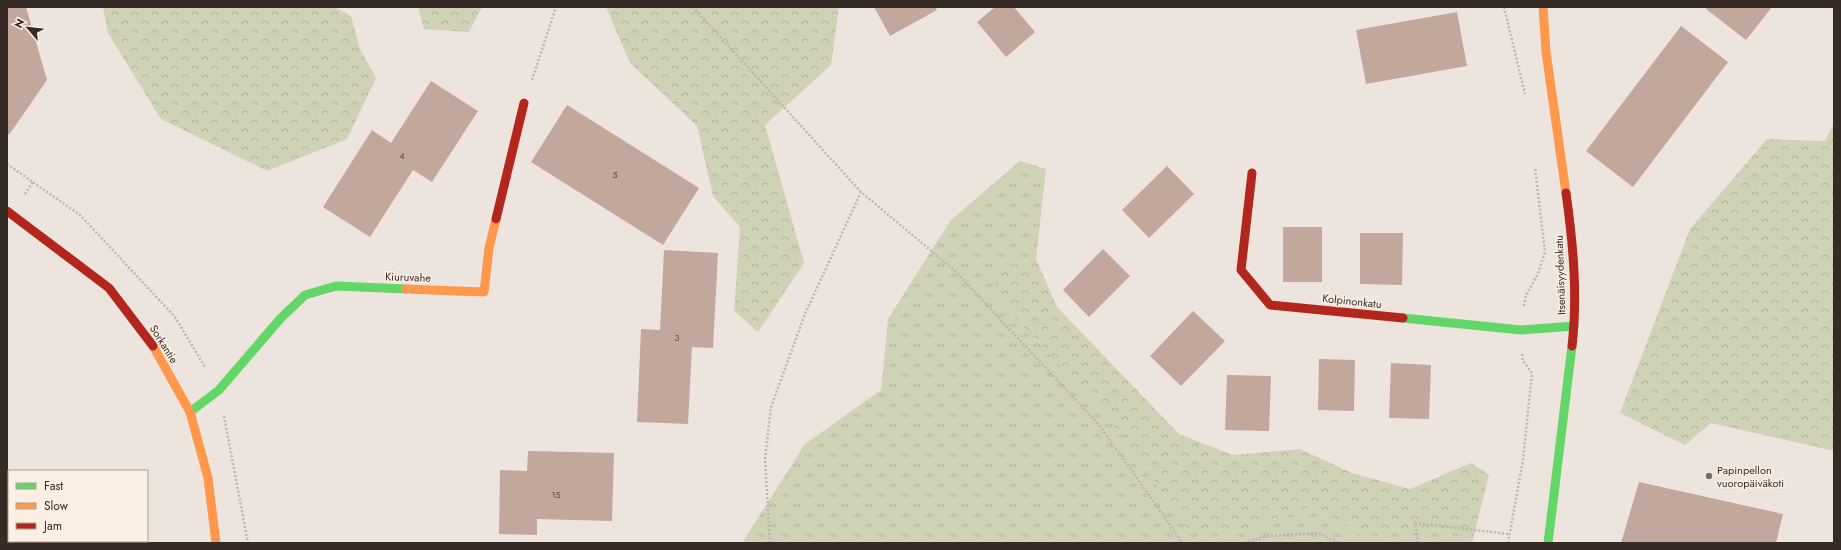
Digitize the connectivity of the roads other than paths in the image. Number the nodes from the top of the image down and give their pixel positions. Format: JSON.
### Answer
{"nodes":[{"id":1,"x":1544,"y":7,"type":"edge"},
{"id":2,"x":524,"y":103,"type":"road end"},
{"id":3,"x":1252,"y":173,"type":"dead end"},
{"id":4,"x":7,"y":211,"type":"edge"},
{"id":5,"x":1574,"y":326,"type":"junction"},
{"id":6,"x":190,"y":412,"type":"junction"},
{"id":7,"x":216,"y":543,"type":"edge"},
{"id":8,"x":1548,"y":543,"type":"edge"}],
"edges":[{"from":1,"to":5,"type":"street","name":"Itsenäisyydenkatu"},
{"from":2,"to":6,"type":"street","name":"Kiuruvahe"},
{"from":3,"to":5,"type":"street","name":"Kolpinonkatu"},
{"from":4,"to":6,"type":"street","name":"Sorkantie"},
{"from":5,"to":8,"type":"street","name":"Itsenäisyydenkatu"},
{"from":6,"to":7,"type":"street","name":"Sorkantie"}]}
